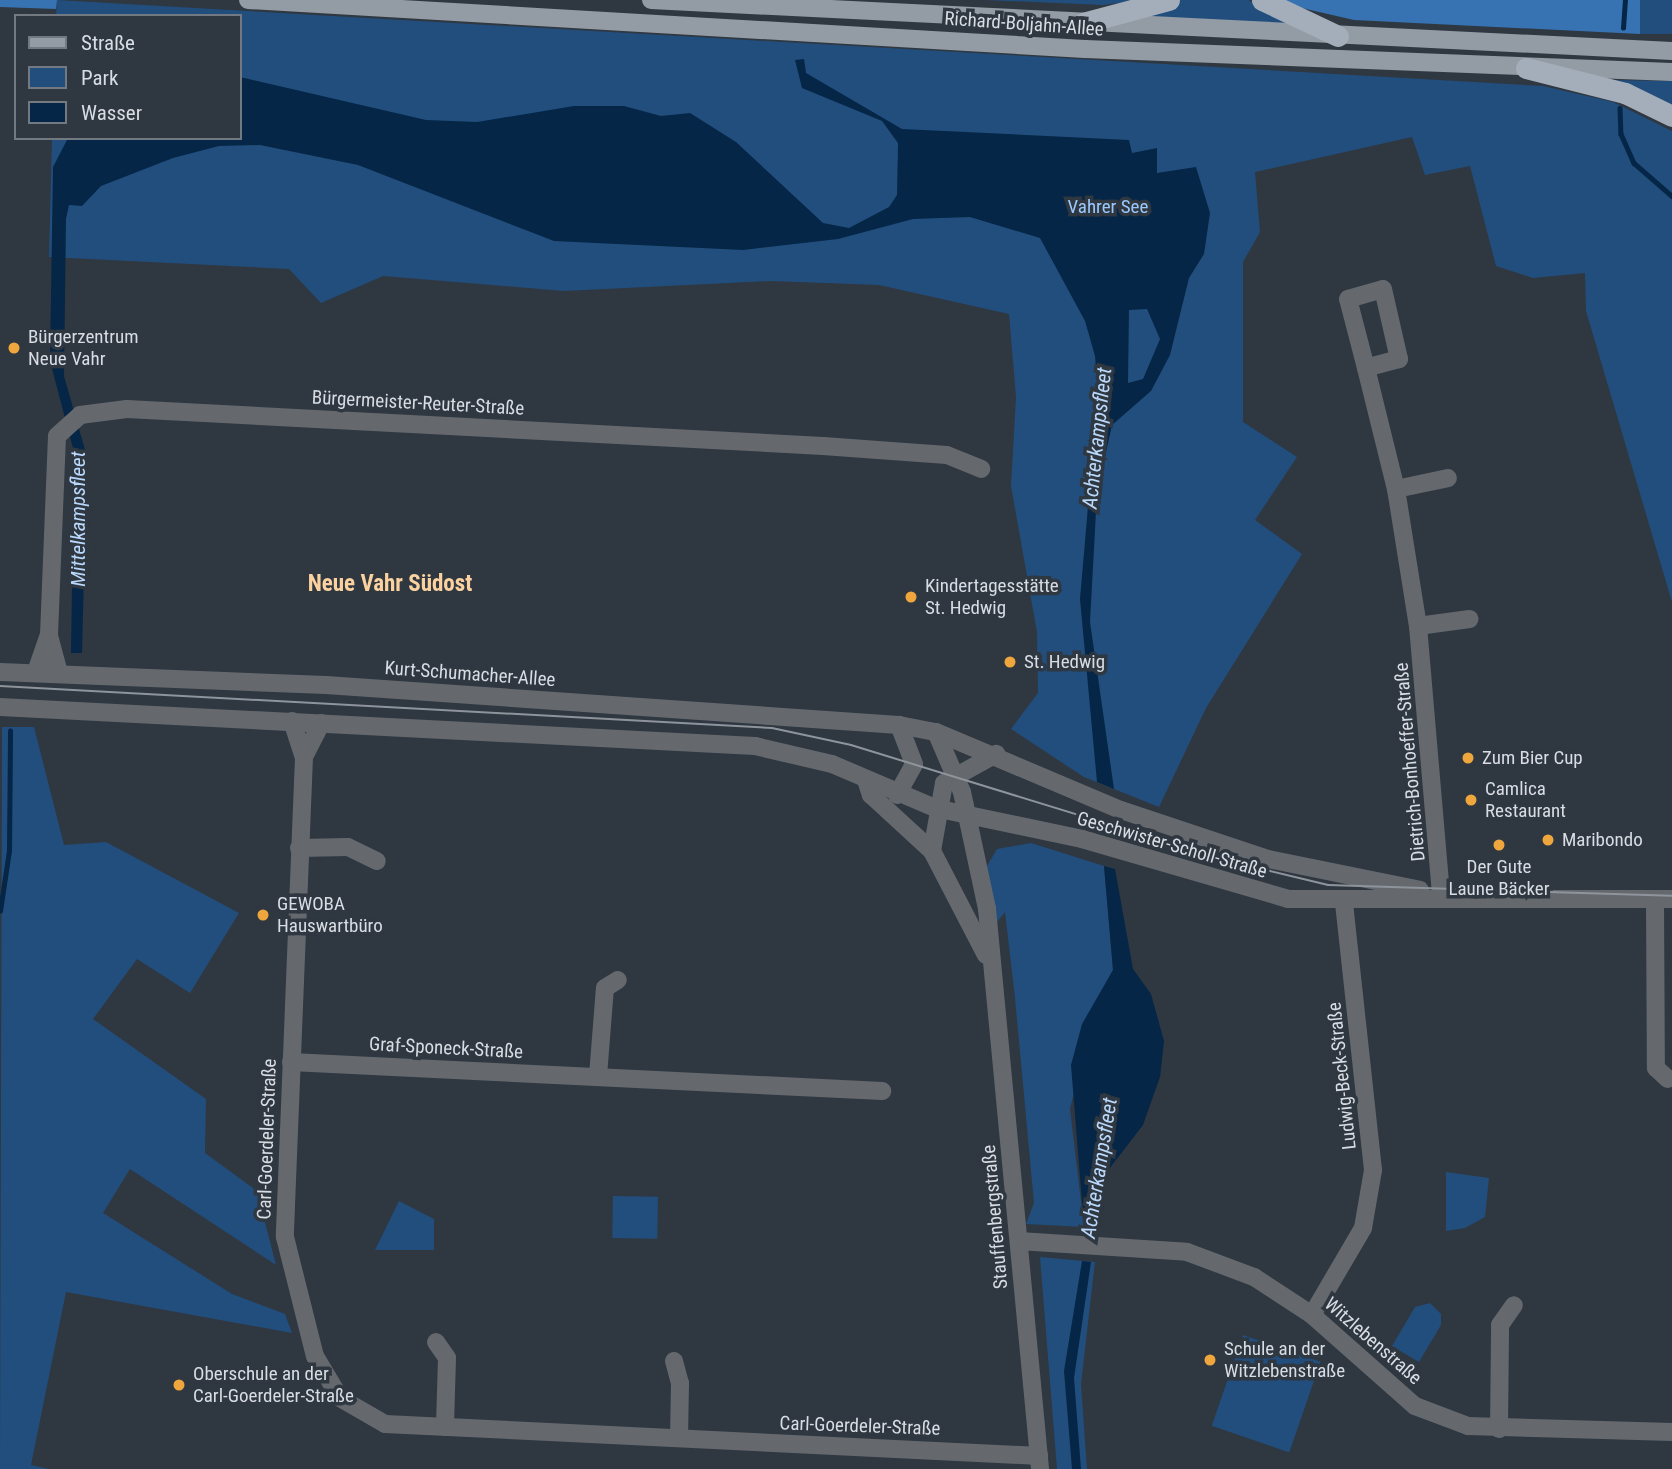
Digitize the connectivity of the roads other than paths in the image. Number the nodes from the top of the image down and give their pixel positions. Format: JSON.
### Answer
{"nodes":[{"id":1,"x":248,"y":0,"type":"edge"},
{"id":2,"x":651,"y":0,"type":"edge"},
{"id":3,"x":1169,"y":0,"type":"edge"},
{"id":4,"x":1262,"y":0,"type":"edge"},
{"id":5,"x":1083,"y":23,"type":"junction"},
{"id":6,"x":1338,"y":36,"type":"junction"},
{"id":7,"x":1672,"y":51,"type":"edge"},
{"id":8,"x":1526,"y":68,"type":"junction"},
{"id":9,"x":1672,"y":72,"type":"edge"},
{"id":10,"x":1672,"y":116,"type":"edge"},
{"id":11,"x":1366,"y":368,"type":"dead end"},
{"id":12,"x":981,"y":469,"type":"dead end"},
{"id":13,"x":1448,"y":478,"type":"dead end"},
{"id":14,"x":1396,"y":489,"type":"junction"},
{"id":15,"x":1470,"y":619,"type":"dead end"},
{"id":16,"x":1418,"y":626,"type":"junction"},
{"id":17,"x":49,"y":635,"type":"junction"},
{"id":18,"x":0,"y":672,"type":"edge"},
{"id":19,"x":36,"y":672,"type":"junction"},
{"id":20,"x":58,"y":673,"type":"junction"},
{"id":21,"x":0,"y":707,"type":"edge"},
{"id":22,"x":292,"y":721,"type":"junction"},
{"id":23,"x":321,"y":723,"type":"junction"},
{"id":24,"x":899,"y":725,"type":"junction"},
{"id":25,"x":936,"y":732,"type":"junction"},
{"id":26,"x":996,"y":754,"type":"junction"},
{"id":27,"x":304,"y":757,"type":"junction"},
{"id":28,"x":956,"y":772,"type":"junction"},
{"id":29,"x":866,"y":780,"type":"junction"},
{"id":30,"x":897,"y":795,"type":"junction"},
{"id":31,"x":935,"y":808,"type":"junction"},
{"id":32,"x":968,"y":815,"type":"junction"},
{"id":33,"x":299,"y":848,"type":"junction"},
{"id":34,"x":932,"y":851,"type":"junction"},
{"id":35,"x":377,"y":861,"type":"dead end"},
{"id":36,"x":1441,"y":895,"type":"junction"},
{"id":37,"x":1664,"y":899,"type":"edge"},
{"id":38,"x":1344,"y":902,"type":"junction"},
{"id":39,"x":989,"y":961,"type":"junction"},
{"id":40,"x":618,"y":981,"type":"dead end"},
{"id":41,"x":291,"y":1062,"type":"junction"},
{"id":42,"x":598,"y":1076,"type":"junction"},
{"id":43,"x":1668,"y":1079,"type":"dead end"},
{"id":44,"x":882,"y":1090,"type":"dead end"},
{"id":45,"x":1019,"y":1241,"type":"junction"},
{"id":46,"x":1514,"y":1305,"type":"dead end"},
{"id":47,"x":1312,"y":1315,"type":"junction"},
{"id":48,"x":436,"y":1342,"type":"dead end"},
{"id":49,"x":674,"y":1361,"type":"dead end"},
{"id":50,"x":445,"y":1427,"type":"junction"},
{"id":51,"x":1499,"y":1429,"type":"junction"},
{"id":52,"x":1672,"y":1432,"type":"edge"},
{"id":53,"x":679,"y":1438,"type":"junction"},
{"id":54,"x":1039,"y":1463,"type":"edge"}],
"edges":[{"from":1,"to":8,"type":"main road","name":"Richard-Boljahn-Allee"},
{"from":2,"to":5,"type":"main road","name":"Richard-Boljahn-Allee"},
{"from":3,"to":5,"type":"highway"},
{"from":4,"to":6,"type":"highway"},
{"from":5,"to":6,"type":"main road","name":"Richard-Boljahn-Allee"},
{"from":6,"to":7,"type":"main road","name":"Richard-Boljahn-Allee"},
{"from":8,"to":9,"type":"main road","name":"Richard-Boljahn-Allee"},
{"from":8,"to":10,"type":"highway"},
{"from":11,"to":14,"type":"street","name":"Dietrich-Bonhoeffer-Straße"},
{"from":12,"to":17,"type":"street","name":"Bürgermeister-Reuter-Straße"},
{"from":13,"to":14,"type":"street"},
{"from":14,"to":16,"type":"street","name":"Dietrich-Bonhoeffer-Straße"},
{"from":15,"to":16,"type":"street"},
{"from":16,"to":36,"type":"street","name":"Dietrich-Bonhoeffer-Straße"},
{"from":17,"to":19,"type":"street","name":"Bürgermeister-Reuter-Straße"},
{"from":17,"to":20,"type":"street","name":"Bürgermeister-Reuter-Straße"},
{"from":18,"to":19,"type":"street","name":"Kurt-Schumacher-Allee"},
{"from":19,"to":20,"type":"street","name":"Kurt-Schumacher-Allee"},
{"from":20,"to":24,"type":"street","name":"Kurt-Schumacher-Allee"},
{"from":21,"to":22,"type":"street"},
{"from":22,"to":23,"type":"street"},
{"from":22,"to":27,"type":"street","name":"Carl-Goerdeler-Straße"},
{"from":23,"to":27,"type":"street","name":"Carl-Goerdeler-Straße"},
{"from":23,"to":29,"type":"street"},
{"from":24,"to":25,"type":"street","name":"Kurt-Schumacher-Allee"},
{"from":24,"to":30,"type":"street"},
{"from":25,"to":26,"type":"street","name":"Geschwister-Scholl-Straße"},
{"from":25,"to":28,"type":"street","name":"Stauffenbergstraße"},
{"from":26,"to":28,"type":"street"},
{"from":26,"to":36,"type":"street","name":"Geschwister-Scholl-Straße"},
{"from":27,"to":33,"type":"street","name":"Carl-Goerdeler-Straße"},
{"from":28,"to":31,"type":"street"},
{"from":28,"to":32,"type":"street","name":"Stauffenbergstraße"},
{"from":29,"to":30,"type":"street"},
{"from":29,"to":34,"type":"street","name":"Stauffenbergstraße"},
{"from":30,"to":31,"type":"street","name":"Geschwister-Scholl-Straße"},
{"from":31,"to":32,"type":"street","name":"Geschwister-Scholl-Straße"},
{"from":31,"to":34,"type":"street"},
{"from":32,"to":38,"type":"street","name":"Geschwister-Scholl-Straße"},
{"from":32,"to":39,"type":"street","name":"Stauffenbergstraße"},
{"from":33,"to":35,"type":"street"},
{"from":33,"to":41,"type":"street","name":"Carl-Goerdeler-Straße"},
{"from":34,"to":39,"type":"street","name":"Stauffenbergstraße"},
{"from":36,"to":37,"type":"street","name":"Geschwister-Scholl-Straße"},
{"from":36,"to":38,"type":"street","name":"Geschwister-Scholl-Straße"},
{"from":37,"to":43,"type":"street","name":"Geschwister-Scholl-Straße"},
{"from":38,"to":47,"type":"street","name":"Ludwig-Beck-Straße"},
{"from":39,"to":45,"type":"street","name":"Stauffenbergstraße"},
{"from":40,"to":42,"type":"street"},
{"from":41,"to":42,"type":"street","name":"Graf-Sponeck-Straße"},
{"from":41,"to":50,"type":"street","name":"Carl-Goerdeler-Straße"},
{"from":42,"to":44,"type":"street","name":"Graf-Sponeck-Straße"},
{"from":45,"to":47,"type":"street","name":"Witzlebenstraße"},
{"from":45,"to":54,"type":"street","name":"Stauffenbergstraße"},
{"from":46,"to":51,"type":"street"},
{"from":47,"to":51,"type":"street","name":"Witzlebenstraße"},
{"from":48,"to":50,"type":"street"},
{"from":49,"to":53,"type":"street"},
{"from":50,"to":53,"type":"street","name":"Carl-Goerdeler-Straße"},
{"from":51,"to":52,"type":"street","name":"Witzlebenstraße"},
{"from":53,"to":54,"type":"street","name":"Carl-Goerdeler-Straße"}]}
